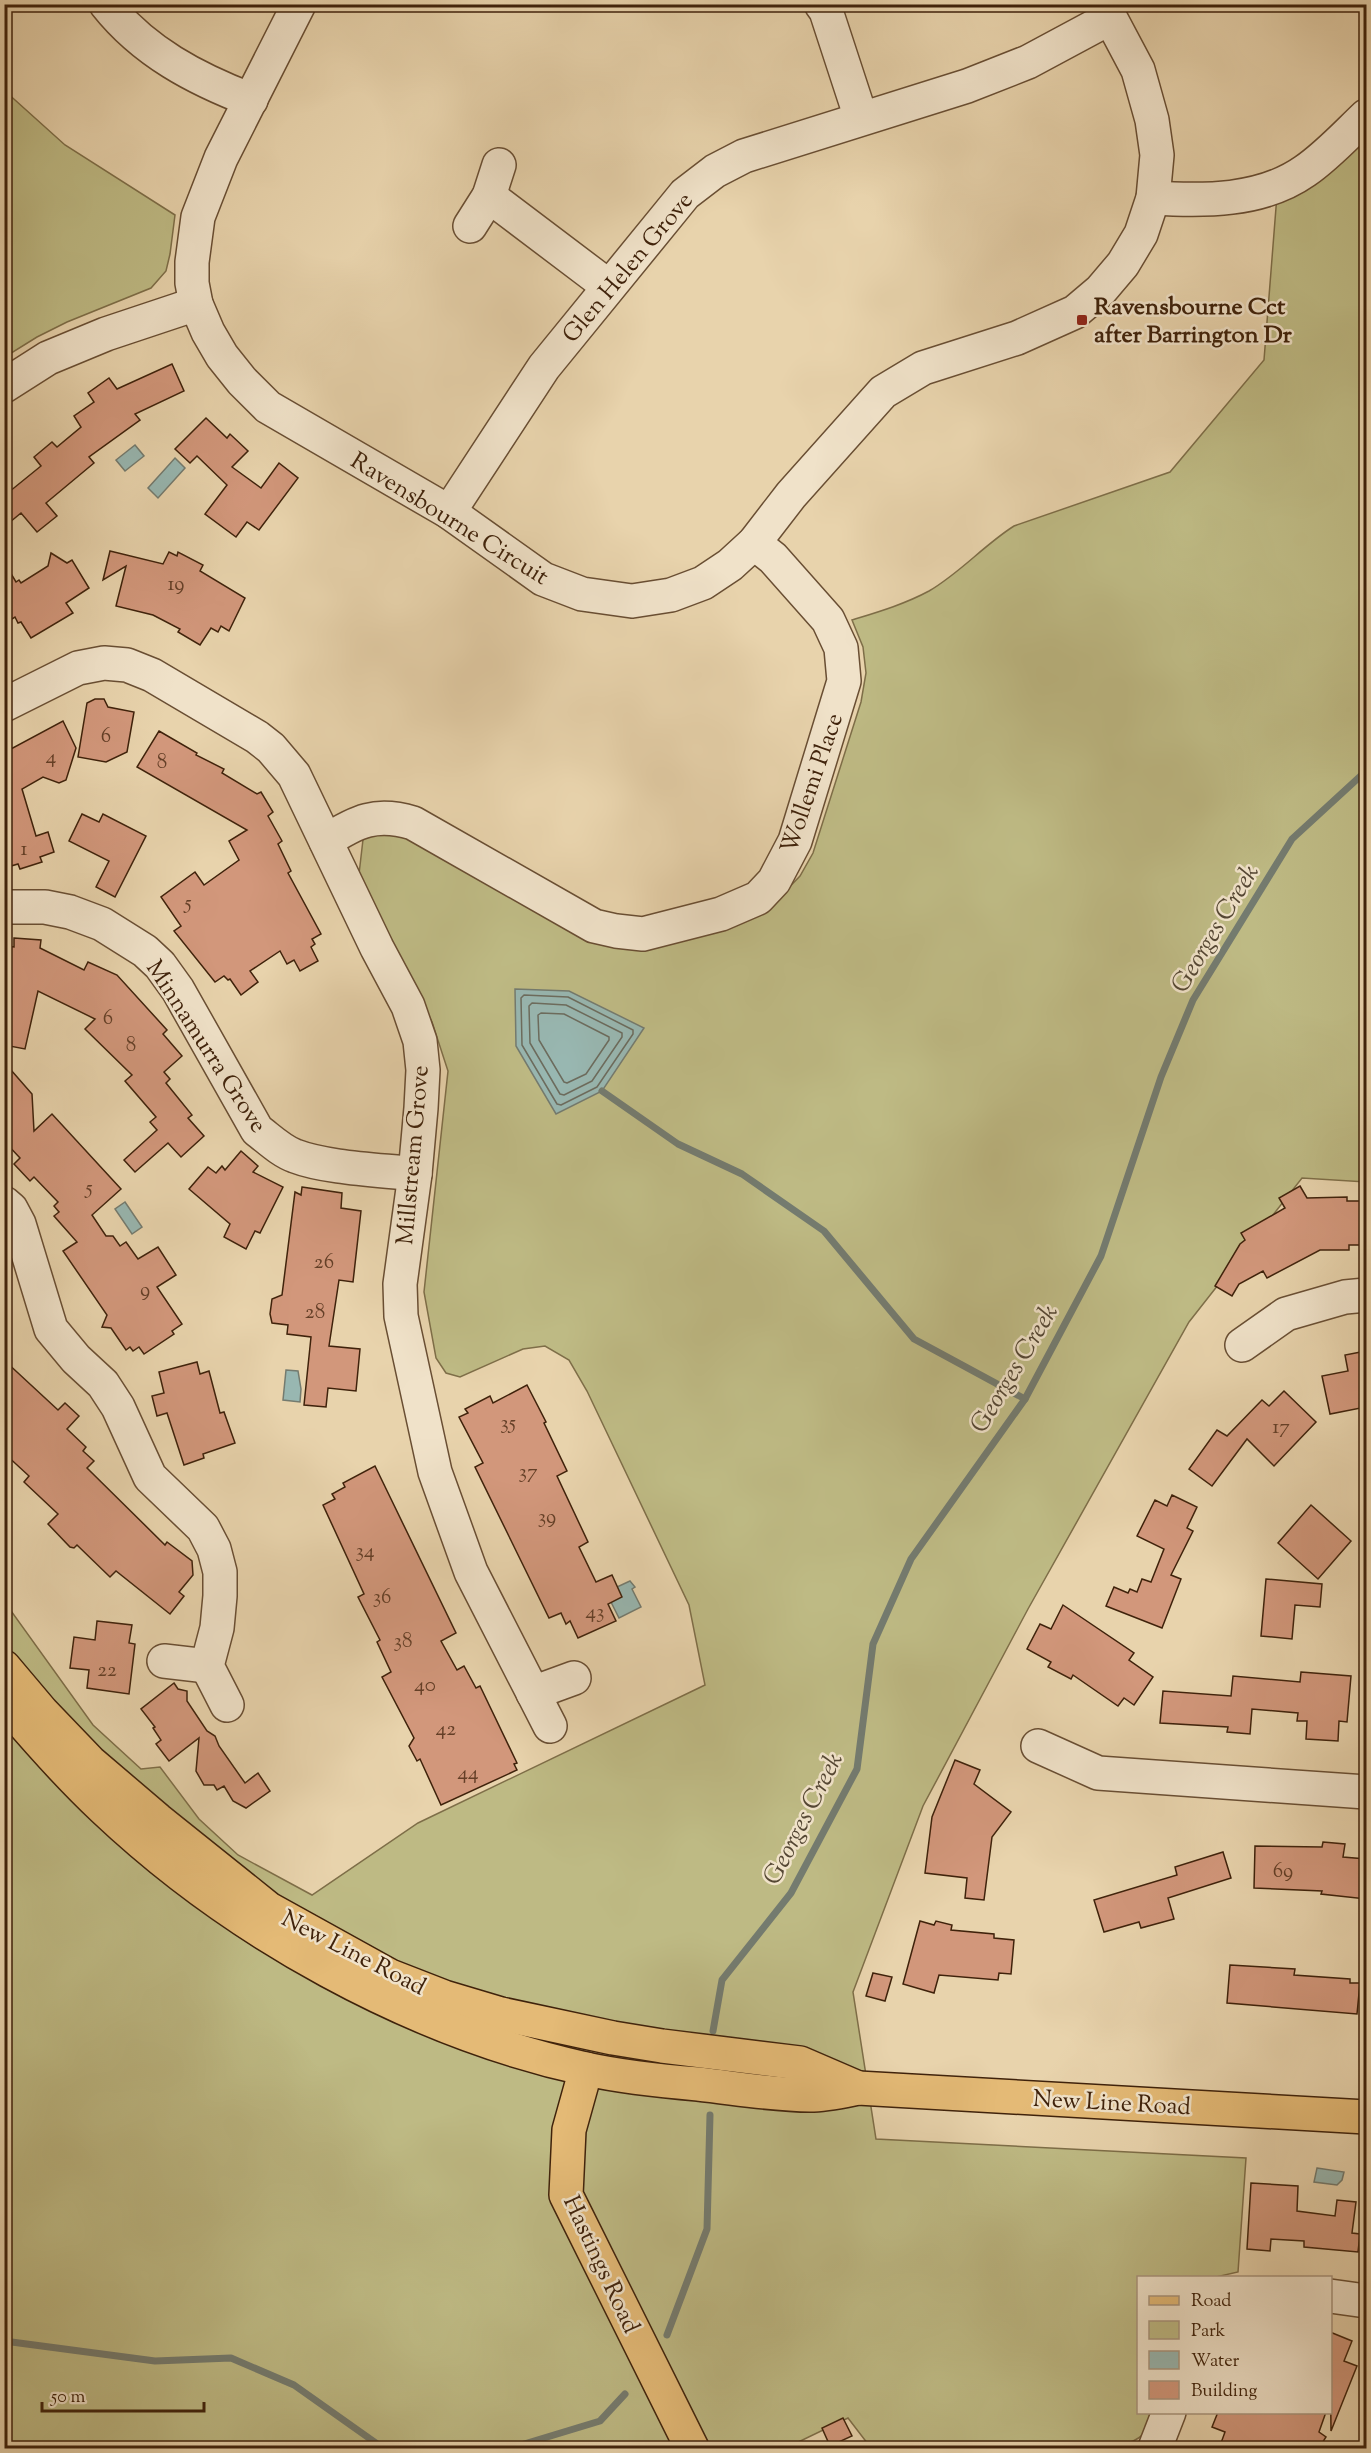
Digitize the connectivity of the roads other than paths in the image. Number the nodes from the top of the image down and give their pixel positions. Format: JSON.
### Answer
{"nodes":[{"id":1,"x":106,"y":4,"type":"edge"},
{"id":2,"x":299,"y":4,"type":"edge"},
{"id":3,"x":821,"y":4,"type":"edge"},
{"id":4,"x":1106,"y":11,"type":"edge"},
{"id":5,"x":251,"y":100,"type":"junction"},
{"id":6,"x":1366,"y":116,"type":"edge"},
{"id":7,"x":861,"y":118,"type":"junction"},
{"id":8,"x":499,"y":165,"type":"dead end"},
{"id":9,"x":489,"y":196,"type":"junction"},
{"id":10,"x":1153,"y":198,"type":"junction"},
{"id":11,"x":470,"y":226,"type":"dead end"},
{"id":12,"x":608,"y":286,"type":"junction"},
{"id":13,"x":196,"y":304,"type":"junction"},
{"id":14,"x":4,"y":386,"type":"edge"},
{"id":15,"x":449,"y":512,"type":"junction"},
{"id":16,"x":754,"y":543,"type":"junction"},
{"id":17,"x":4,"y":705,"type":"edge"},
{"id":18,"x":326,"y":841,"type":"junction"},
{"id":19,"x":4,"y":907,"type":"edge"},
{"id":20,"x":415,"y":1174,"type":"junction"},
{"id":21,"x":4,"y":1203,"type":"edge"},
{"id":22,"x":1366,"y":1295,"type":"edge"},
{"id":23,"x":1242,"y":1345,"type":"dead end"},
{"id":24,"x":164,"y":1661,"type":"dead end"},
{"id":25,"x":207,"y":1666,"type":"junction"},
{"id":26,"x":4,"y":1667,"type":"edge"},
{"id":27,"x":573,"y":1678,"type":"dead end"},
{"id":28,"x":533,"y":1693,"type":"junction"},
{"id":29,"x":4,"y":1701,"type":"edge"},
{"id":30,"x":227,"y":1705,"type":"dead end"},
{"id":31,"x":550,"y":1726,"type":"dead end"},
{"id":32,"x":1038,"y":1746,"type":"dead end"},
{"id":33,"x":1366,"y":1792,"type":"edge"},
{"id":34,"x":501,"y":2014,"type":"junction"},
{"id":35,"x":586,"y":2069,"type":"junction"},
{"id":36,"x":814,"y":2069,"type":"junction"},
{"id":37,"x":858,"y":2088,"type":"junction"},
{"id":38,"x":1366,"y":2116,"type":"edge"},
{"id":39,"x":1332,"y":2296,"type":"edge"},
{"id":40,"x":1366,"y":2301,"type":"edge"},
{"id":41,"x":1168,"y":2414,"type":"edge"},
{"id":42,"x":692,"y":2448,"type":"edge"},
{"id":43,"x":1155,"y":2448,"type":"edge"}],
"edges":[{"from":1,"to":5,"type":"street"},
{"from":2,"to":5,"type":"street","name":"Ravensbourne Circuit"},
{"from":3,"to":7,"type":"street"},
{"from":4,"to":7,"type":"street","name":"Glen Helen Grove"},
{"from":4,"to":10,"type":"street","name":"Ravensbourne Circuit"},
{"from":5,"to":13,"type":"street","name":"Ravensbourne Circuit"},
{"from":6,"to":10,"type":"street"},
{"from":7,"to":12,"type":"street","name":"Glen Helen Grove"},
{"from":8,"to":9,"type":"street"},
{"from":9,"to":11,"type":"street"},
{"from":9,"to":12,"type":"street"},
{"from":10,"to":16,"type":"street","name":"Ravensbourne Circuit"},
{"from":12,"to":15,"type":"street","name":"Glen Helen Grove"},
{"from":13,"to":14,"type":"street"},
{"from":13,"to":15,"type":"street","name":"Ravensbourne Circuit"},
{"from":15,"to":16,"type":"street","name":"Ravensbourne Circuit"},
{"from":16,"to":18,"type":"street","name":"Wollemi Place"},
{"from":17,"to":18,"type":"street","name":"Millstream Grove"},
{"from":18,"to":20,"type":"street","name":"Millstream Grove"},
{"from":19,"to":20,"type":"street","name":"Minnamurra Grove"},
{"from":20,"to":28,"type":"street","name":"Millstream Grove"},
{"from":21,"to":25,"type":"street"},
{"from":22,"to":23,"type":"street"},
{"from":24,"to":25,"type":"street"},
{"from":25,"to":30,"type":"street"},
{"from":26,"to":34,"type":"main road","name":"New Line Road"},
{"from":27,"to":28,"type":"street"},
{"from":28,"to":31,"type":"street","name":"Millstream Grove"},
{"from":29,"to":35,"type":"main road","name":"New Line Road"},
{"from":32,"to":33,"type":"street"},
{"from":34,"to":35,"type":"main road"},
{"from":34,"to":36,"type":"main road","name":"New Line Road"},
{"from":35,"to":36,"type":"main road"},
{"from":35,"to":37,"type":"main road","name":"New Line Road"},
{"from":35,"to":42,"type":"main road","name":"Hastings Road"},
{"from":36,"to":37,"type":"main road","name":"New Line Road"},
{"from":37,"to":38,"type":"main road","name":"New Line Road"},
{"from":39,"to":40,"type":"street"},
{"from":41,"to":43,"type":"street"}]}
